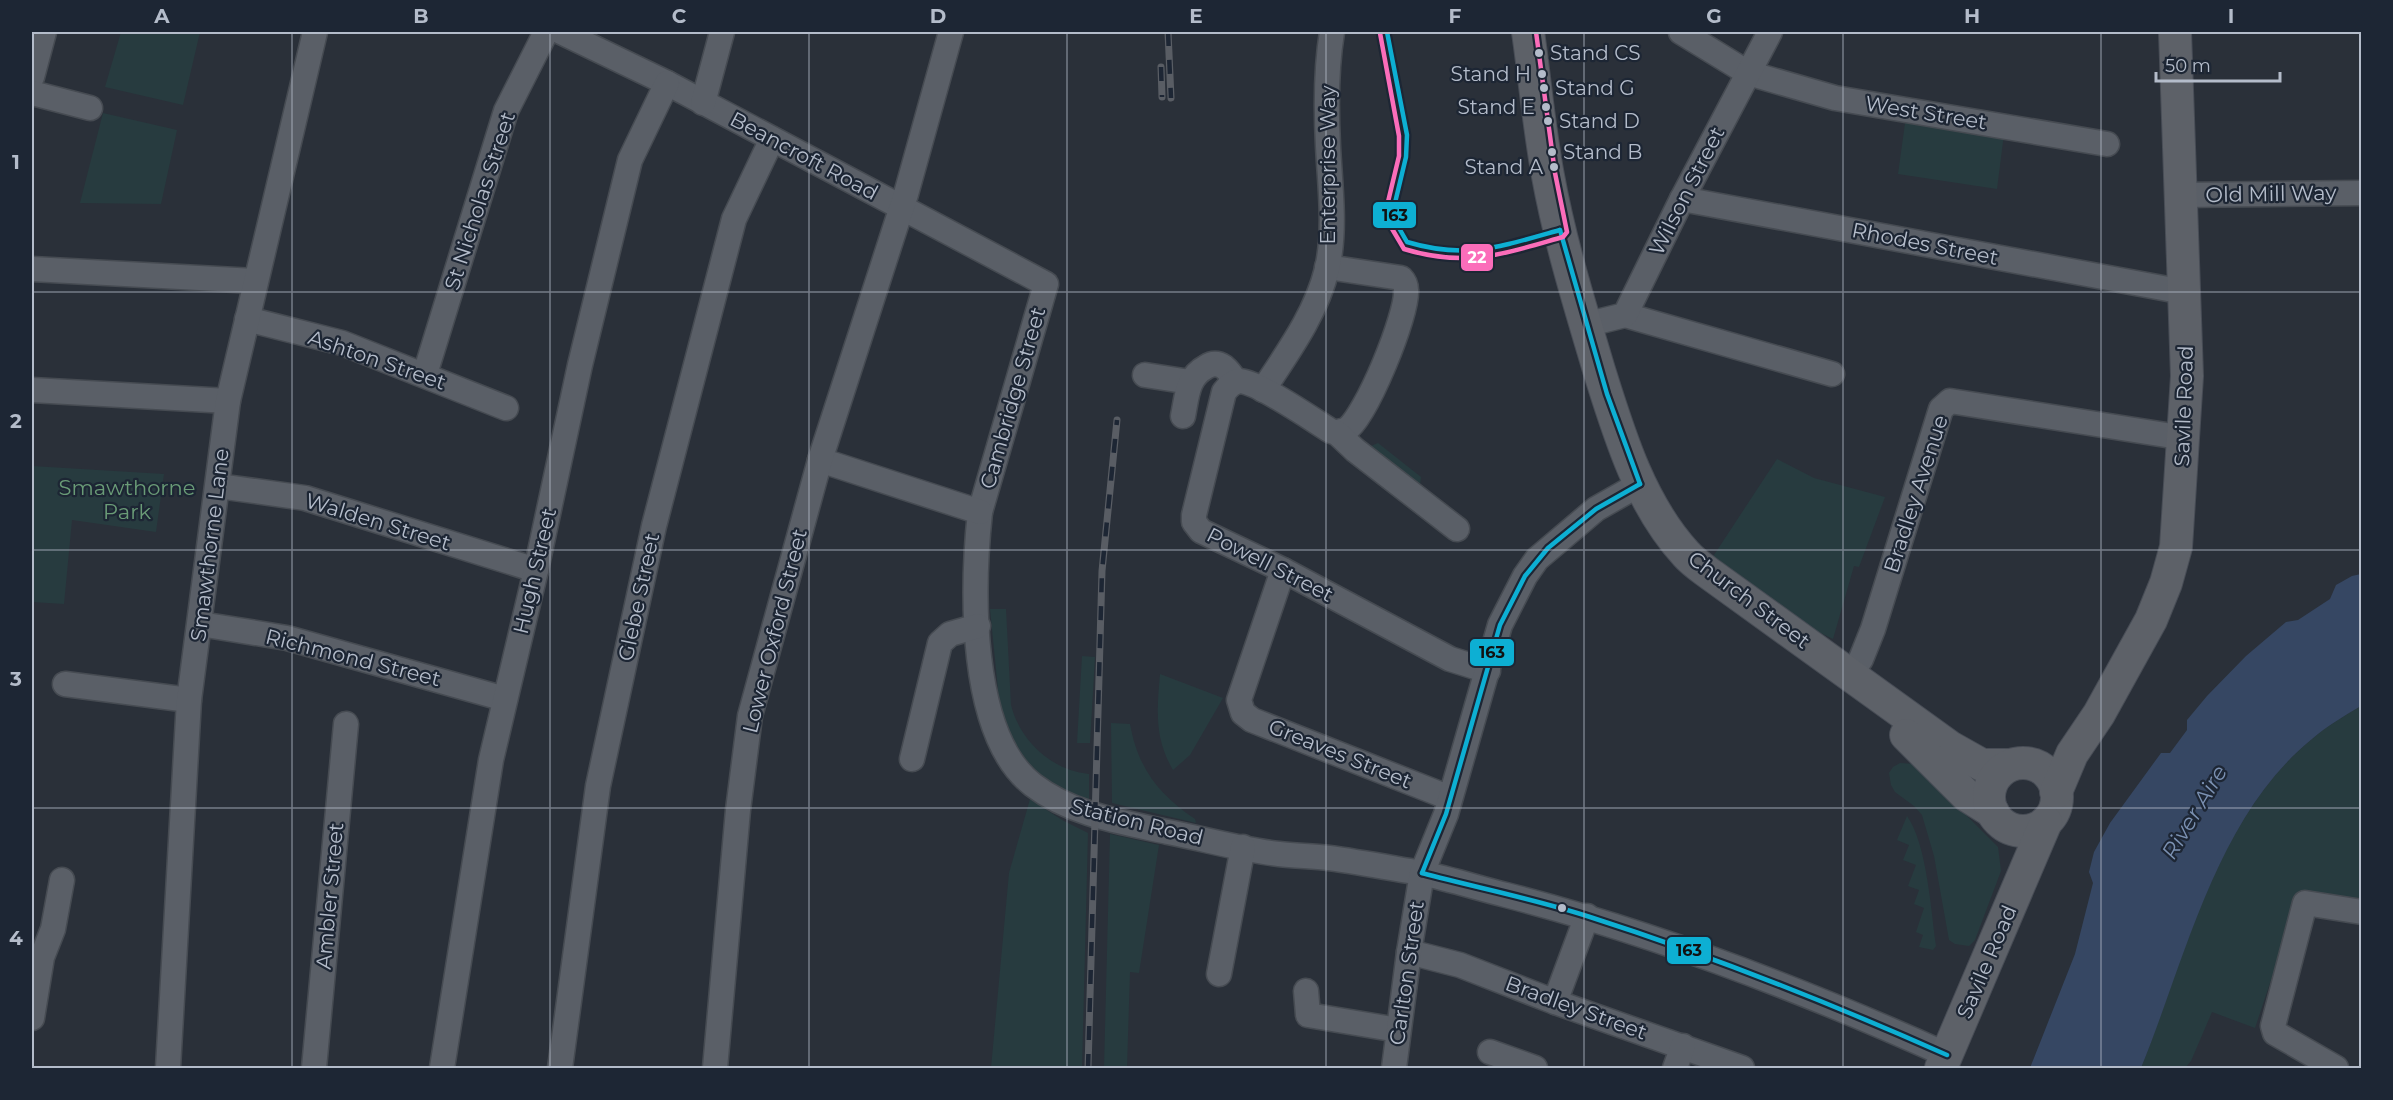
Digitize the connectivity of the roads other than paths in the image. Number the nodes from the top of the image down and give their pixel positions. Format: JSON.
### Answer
{"nodes":[{"id":1,"x":44,"y":32,"type":"edge"},
{"id":2,"x":315,"y":32,"type":"edge"},
{"id":3,"x":546,"y":32,"type":"edge"},
{"id":4,"x":561,"y":32,"type":"edge"},
{"id":5,"x":722,"y":32,"type":"edge"},
{"id":6,"x":950,"y":32,"type":"edge"},
{"id":7,"x":1332,"y":32,"type":"edge"},
{"id":8,"x":1528,"y":32,"type":"edge"},
{"id":9,"x":1680,"y":32,"type":"edge"},
{"id":10,"x":1770,"y":32,"type":"edge"},
{"id":11,"x":2175,"y":32,"type":"edge"},
{"id":12,"x":587,"y":37,"type":"edge"},
{"id":13,"x":1748,"y":73,"type":"junction"},
{"id":14,"x":32,"y":77,"type":"edge"},
{"id":15,"x":667,"y":83,"type":"junction"},
{"id":16,"x":32,"y":93,"type":"edge"},
{"id":17,"x":703,"y":103,"type":"junction"},
{"id":18,"x":90,"y":108,"type":"dead end"},
{"id":19,"x":772,"y":139,"type":"junction"},
{"id":20,"x":2107,"y":144,"type":"dead end"},
{"id":21,"x":2361,"y":193,"type":"edge"},
{"id":22,"x":2181,"y":195,"type":"junction"},
{"id":23,"x":1682,"y":199,"type":"junction"},
{"id":24,"x":901,"y":208,"type":"junction"},
{"id":25,"x":1327,"y":267,"type":"junction"},
{"id":26,"x":32,"y":269,"type":"edge"},
{"id":27,"x":255,"y":281,"type":"junction"},
{"id":28,"x":1046,"y":284,"type":"joint"},
{"id":29,"x":2168,"y":288,"type":"dead end"},
{"id":30,"x":1626,"y":315,"type":"junction"},
{"id":31,"x":247,"y":319,"type":"junction"},
{"id":32,"x":1586,"y":325,"type":"junction"},
{"id":33,"x":425,"y":374,"type":"junction"},
{"id":34,"x":1832,"y":374,"type":"dead end"},
{"id":35,"x":1145,"y":375,"type":"dead end"},
{"id":36,"x":1239,"y":381,"type":"junction"},
{"id":37,"x":1190,"y":382,"type":"junction"},
{"id":38,"x":32,"y":390,"type":"edge"},
{"id":39,"x":1263,"y":390,"type":"junction"},
{"id":40,"x":228,"y":401,"type":"junction"},
{"id":41,"x":506,"y":408,"type":"dead end"},
{"id":42,"x":1184,"y":416,"type":"dead end"},
{"id":43,"x":1337,"y":433,"type":"junction"},
{"id":44,"x":2185,"y":438,"type":"junction"},
{"id":45,"x":820,"y":460,"type":"junction"},
{"id":46,"x":1640,"y":484,"type":"junction"},
{"id":47,"x":218,"y":486,"type":"junction"},
{"id":48,"x":980,"y":512,"type":"junction"},
{"id":49,"x":1457,"y":529,"type":"dead end"},
{"id":50,"x":536,"y":570,"type":"junction"},
{"id":51,"x":1283,"y":570,"type":"junction"},
{"id":52,"x":200,"y":624,"type":"junction"},
{"id":53,"x":978,"y":626,"type":"junction"},
{"id":54,"x":1488,"y":671,"type":"junction"},
{"id":55,"x":1850,"y":675,"type":"junction"},
{"id":56,"x":65,"y":684,"type":"dead end"},
{"id":57,"x":505,"y":699,"type":"junction"},
{"id":58,"x":189,"y":700,"type":"junction"},
{"id":59,"x":346,"y":724,"type":"dead end"},
{"id":60,"x":2072,"y":754,"type":"junction"},
{"id":61,"x":912,"y":759,"type":"dead end"},
{"id":62,"x":2020,"y":764,"type":"junction"},
{"id":63,"x":2056,"y":792,"type":"junction"},
{"id":64,"x":1450,"y":798,"type":"junction"},
{"id":65,"x":2001,"y":820,"type":"junction"},
{"id":66,"x":2046,"y":822,"type":"junction"},
{"id":67,"x":1244,"y":847,"type":"junction"},
{"id":68,"x":2027,"y":869,"type":"junction"},
{"id":69,"x":1422,"y":873,"type":"junction"},
{"id":70,"x":62,"y":880,"type":"dead end"},
{"id":71,"x":2361,"y":912,"type":"edge"},
{"id":72,"x":1587,"y":916,"type":"junction"},
{"id":73,"x":1409,"y":952,"type":"junction"},
{"id":74,"x":1219,"y":974,"type":"dead end"},
{"id":75,"x":1306,"y":991,"type":"dead end"},
{"id":76,"x":1555,"y":1002,"type":"junction"},
{"id":77,"x":32,"y":1018,"type":"edge"},
{"id":78,"x":1398,"y":1030,"type":"junction"},
{"id":79,"x":1490,"y":1052,"type":"dead end"},
{"id":80,"x":1679,"y":1057,"type":"edge"},
{"id":81,"x":1944,"y":1062,"type":"edge"},
{"id":82,"x":168,"y":1068,"type":"edge"},
{"id":83,"x":314,"y":1068,"type":"edge"},
{"id":84,"x":441,"y":1068,"type":"edge"},
{"id":85,"x":560,"y":1068,"type":"edge"},
{"id":86,"x":715,"y":1068,"type":"edge"},
{"id":87,"x":1394,"y":1068,"type":"edge"},
{"id":88,"x":1535,"y":1068,"type":"edge"},
{"id":89,"x":1742,"y":1068,"type":"edge"},
{"id":90,"x":2336,"y":1068,"type":"edge"}],
"edges":[{"from":1,"to":14,"type":"street"},
{"from":2,"to":27,"type":"street","name":"Smawthorne Lane"},
{"from":3,"to":33,"type":"street","name":"St Nicholas Street"},
{"from":4,"to":12,"type":"street","name":"Beancroft Road"},
{"from":5,"to":17,"type":"street"},
{"from":6,"to":24,"type":"street","name":"Lower Oxford Street"},
{"from":7,"to":25,"type":"street","name":"Enterprise Way"},
{"from":8,"to":32,"type":"main road","name":"Church Street"},
{"from":9,"to":13,"type":"street","name":"West Street"},
{"from":10,"to":13,"type":"street","name":"Wilson Street"},
{"from":11,"to":22,"type":"main road","name":"Savile Road"},
{"from":12,"to":15,"type":"street","name":"Beancroft Road"},
{"from":13,"to":20,"type":"street","name":"West Street"},
{"from":13,"to":23,"type":"street","name":"Wilson Street"},
{"from":15,"to":17,"type":"street","name":"Beancroft Road"},
{"from":15,"to":50,"type":"street","name":"Hugh Street"},
{"from":16,"to":18,"type":"street"},
{"from":17,"to":19,"type":"street","name":"Beancroft Road"},
{"from":19,"to":24,"type":"street","name":"Beancroft Road"},
{"from":19,"to":85,"type":"street","name":"Glebe Street"},
{"from":21,"to":22,"type":"street","name":"Old Mill Way"},
{"from":22,"to":44,"type":"main road","name":"Savile Road"},
{"from":23,"to":29,"type":"street","name":"Rhodes Street"},
{"from":23,"to":30,"type":"street","name":"Wilson Street"},
{"from":24,"to":28,"type":"street","name":"Beancroft Road"},
{"from":24,"to":45,"type":"street","name":"Lower Oxford Street"},
{"from":25,"to":39,"type":"street","name":"Enterprise Way"},
{"from":25,"to":43,"type":"street"},
{"from":26,"to":27,"type":"street"},
{"from":27,"to":31,"type":"street","name":"Smawthorne Lane"},
{"from":28,"to":48,"type":"street","name":"Cambridge Street"},
{"from":30,"to":32,"type":"street"},
{"from":30,"to":34,"type":"street"},
{"from":31,"to":33,"type":"street","name":"Ashton Street"},
{"from":31,"to":40,"type":"street","name":"Smawthorne Lane"},
{"from":32,"to":46,"type":"main road","name":"Church Street"},
{"from":33,"to":41,"type":"street","name":"Ashton Street"},
{"from":35,"to":37,"type":"street"},
{"from":36,"to":37,"type":"street"},
{"from":36,"to":39,"type":"street"},
{"from":36,"to":51,"type":"street","name":"Powell Street"},
{"from":37,"to":42,"type":"street"},
{"from":38,"to":40,"type":"street"},
{"from":39,"to":43,"type":"street"},
{"from":40,"to":47,"type":"street","name":"Smawthorne Lane"},
{"from":43,"to":49,"type":"street"},
{"from":44,"to":55,"type":"street","name":"Bradley Avenue"},
{"from":44,"to":60,"type":"main road","name":"Savile Road"},
{"from":45,"to":48,"type":"street"},
{"from":45,"to":86,"type":"street","name":"Lower Oxford Street"},
{"from":46,"to":54,"type":"street","name":"Carlton Street"},
{"from":46,"to":55,"type":"main road","name":"Church Street"},
{"from":47,"to":50,"type":"street","name":"Walden Street"},
{"from":47,"to":52,"type":"street","name":"Smawthorne Lane"},
{"from":48,"to":53,"type":"street","name":"Station Road"},
{"from":50,"to":57,"type":"street","name":"Hugh Street"},
{"from":51,"to":54,"type":"street","name":"Powell Street"},
{"from":51,"to":64,"type":"street","name":"Greaves Street"},
{"from":52,"to":57,"type":"street","name":"Richmond Street"},
{"from":52,"to":58,"type":"street","name":"Smawthorne Lane"},
{"from":53,"to":61,"type":"street"},
{"from":53,"to":67,"type":"street","name":"Station Road"},
{"from":54,"to":64,"type":"street","name":"Carlton Street"},
{"from":55,"to":62,"type":"main road","name":"Church Street"},
{"from":55,"to":65,"type":"main road","name":"Church Street"},
{"from":56,"to":58,"type":"street"},
{"from":57,"to":84,"type":"street","name":"Hugh Street"},
{"from":58,"to":82,"type":"street","name":"Smawthorne Lane"},
{"from":59,"to":83,"type":"street","name":"Ambler Street"},
{"from":60,"to":62,"type":"main road"},
{"from":60,"to":63,"type":"main road","name":"Savile Road"},
{"from":62,"to":63,"type":"main road"},
{"from":62,"to":65,"type":"main road"},
{"from":63,"to":66,"type":"main road"},
{"from":64,"to":69,"type":"street","name":"Carlton Street"},
{"from":65,"to":66,"type":"main road"},
{"from":65,"to":68,"type":"main road"},
{"from":66,"to":68,"type":"main road","name":"Savile Road"},
{"from":67,"to":69,"type":"street","name":"Station Road"},
{"from":67,"to":74,"type":"street"},
{"from":68,"to":81,"type":"main road","name":"Savile Road"},
{"from":69,"to":72,"type":"street","name":"Station Road"},
{"from":69,"to":73,"type":"street","name":"Carlton Street"},
{"from":70,"to":77,"type":"street"},
{"from":71,"to":90,"type":"street"},
{"from":72,"to":76,"type":"street"},
{"from":72,"to":81,"type":"street","name":"Station Road"},
{"from":73,"to":76,"type":"street","name":"Bradley Street"},
{"from":73,"to":78,"type":"street","name":"Carlton Street"},
{"from":75,"to":78,"type":"street"},
{"from":76,"to":80,"type":"street","name":"Bradley Street"},
{"from":78,"to":87,"type":"street","name":"Carlton Street"},
{"from":79,"to":88,"type":"street"},
{"from":80,"to":89,"type":"street","name":"Bradley Street"}]}
